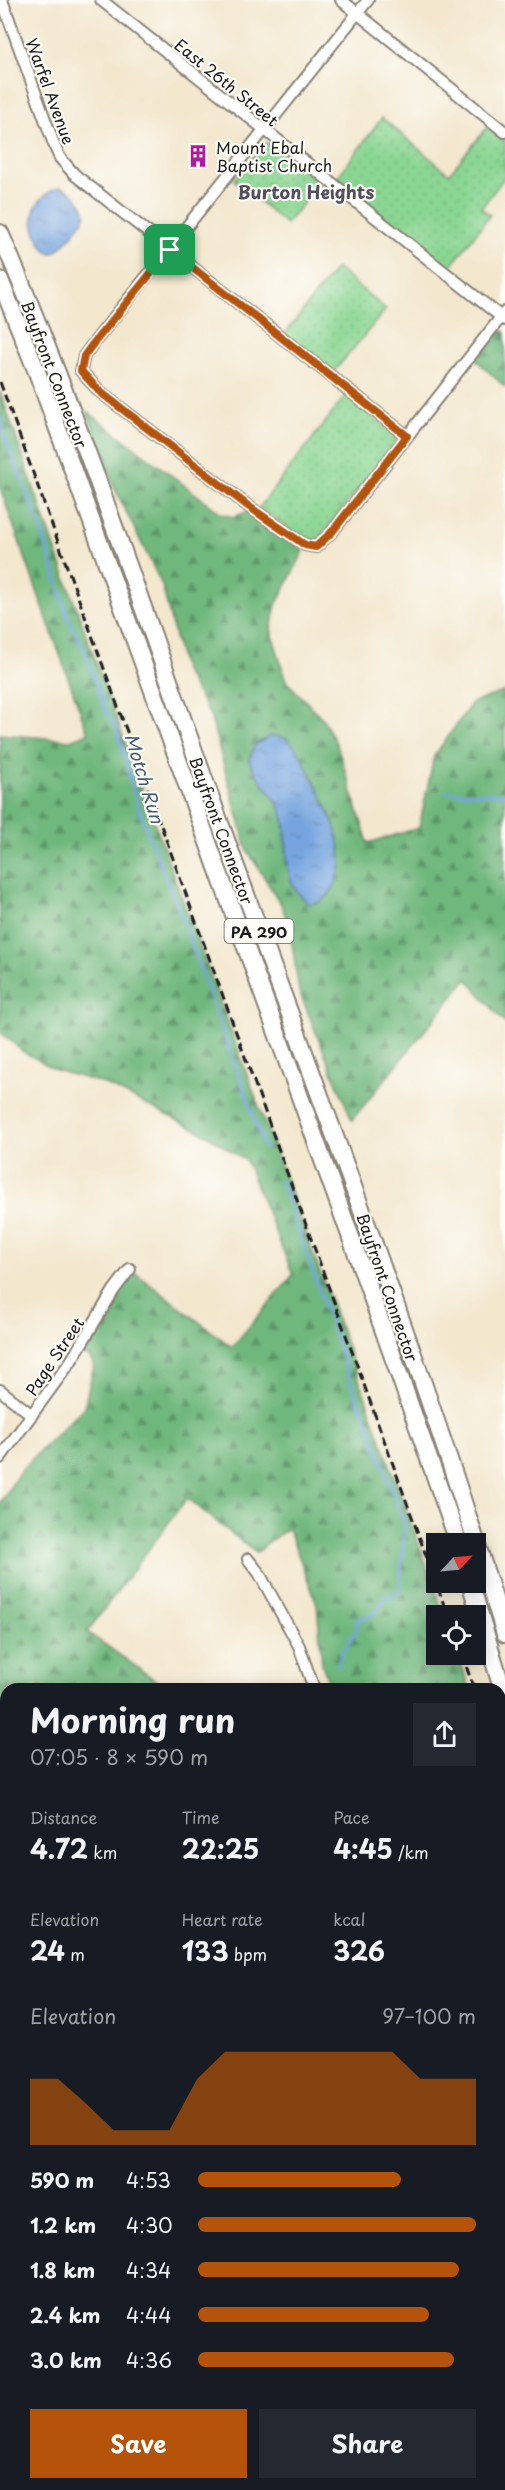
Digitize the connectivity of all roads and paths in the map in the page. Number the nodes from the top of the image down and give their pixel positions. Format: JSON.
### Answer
{"nodes":[{"id":1,"x":2,"y":0,"type":"edge"},
{"id":2,"x":101,"y":0,"type":"edge"},
{"id":3,"x":341,"y":0,"type":"edge"},
{"id":4,"x":368,"y":0,"type":"edge"},
{"id":5,"x":357,"y":13,"type":"junction"},
{"id":6,"x":264,"y":131,"type":"junction"},
{"id":7,"x":505,"y":132,"type":"edge"},
{"id":8,"x":0,"y":233,"type":"edge"},
{"id":9,"x":170,"y":250,"type":"junction"},
{"id":10,"x":0,"y":280,"type":"edge"},
{"id":11,"x":504,"y":316,"type":"edge"},
{"id":12,"x":407,"y":436,"type":"junction"},
{"id":13,"x":130,"y":1269,"type":"dead end"},
{"id":14,"x":0,"y":1390,"type":"edge"},
{"id":15,"x":32,"y":1415,"type":"junction"},
{"id":16,"x":0,"y":1458,"type":"edge"},
{"id":17,"x":455,"y":1533,"type":"edge"},
{"id":18,"x":248,"y":1559,"type":"dead end"},
{"id":19,"x":473,"y":1593,"type":"edge"},
{"id":20,"x":505,"y":1634,"type":"edge"},
{"id":21,"x":312,"y":1683,"type":"edge"},
{"id":22,"x":500,"y":1683,"type":"edge"}],
"edges":[{"from":1,"to":9,"type":"street","name":"Warfel Avenue"},
{"from":2,"to":6,"type":"street","name":"East 26th Street"},
{"from":3,"to":5,"type":"street"},
{"from":4,"to":5,"type":"street"},
{"from":5,"to":6,"type":"street"},
{"from":5,"to":7,"type":"street"},
{"from":6,"to":9,"type":"street"},
{"from":6,"to":11,"type":"street","name":"East 26th Street"},
{"from":8,"to":20,"type":"highway","name":"Bayfront Connector","number":"PA 290"},
{"from":9,"to":12,"type":"street"},
{"from":9,"to":12,"type":"street"},
{"from":10,"to":17,"type":"highway","name":"Bayfront Connector","number":"PA 290"},
{"from":11,"to":12,"type":"street"},
{"from":13,"to":15,"type":"street","name":"Page Street"},
{"from":14,"to":15,"type":"street"},
{"from":15,"to":16,"type":"street","name":"Page Street"},
{"from":18,"to":21,"type":"street"},
{"from":19,"to":22,"type":"highway"}]}
